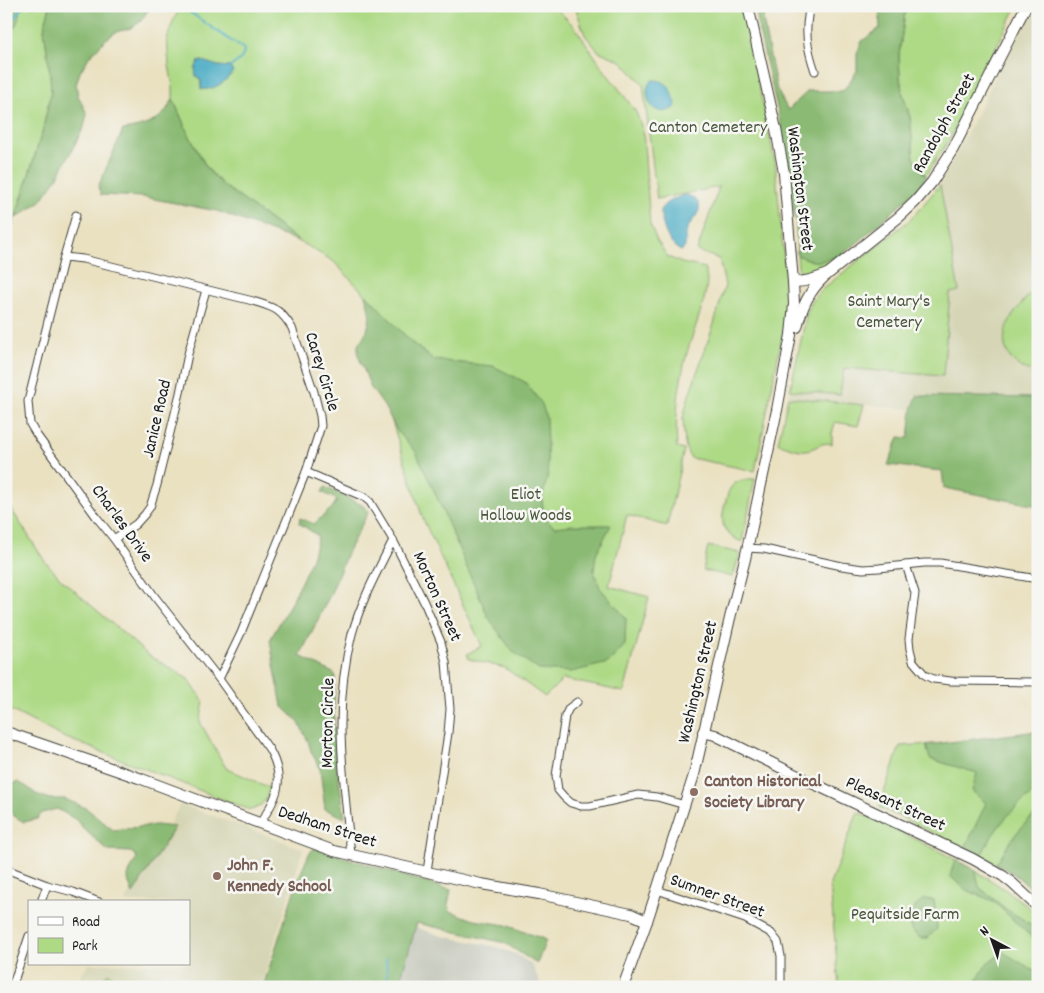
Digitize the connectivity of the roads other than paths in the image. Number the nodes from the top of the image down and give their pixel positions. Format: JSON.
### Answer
{"nodes":[{"id":1,"x":748,"y":6,"type":"edge"},
{"id":2,"x":810,"y":6,"type":"edge"},
{"id":3,"x":1026,"y":6,"type":"edge"},
{"id":4,"x":815,"y":71,"type":"dead end"},
{"id":5,"x":76,"y":215,"type":"dead end"},
{"id":6,"x":64,"y":256,"type":"junction"},
{"id":7,"x":829,"y":273,"type":"junction"},
{"id":8,"x":818,"y":283,"type":"junction"},
{"id":9,"x":793,"y":286,"type":"junction"},
{"id":10,"x":206,"y":290,"type":"junction"},
{"id":11,"x":783,"y":378,"type":"junction"},
{"id":12,"x":306,"y":472,"type":"junction"},
{"id":13,"x":114,"y":539,"type":"junction"},
{"id":14,"x":394,"y":540,"type":"junction"},
{"id":15,"x":747,"y":548,"type":"junction"},
{"id":16,"x":906,"y":566,"type":"junction"},
{"id":17,"x":1038,"y":579,"type":"edge"},
{"id":18,"x":219,"y":679,"type":"junction"},
{"id":19,"x":1038,"y":682,"type":"edge"},
{"id":20,"x":577,"y":702,"type":"dead end"},
{"id":21,"x":6,"y":732,"type":"edge"},
{"id":22,"x":703,"y":732,"type":"junction"},
{"id":23,"x":684,"y":805,"type":"junction"},
{"id":24,"x":260,"y":823,"type":"junction"},
{"id":25,"x":351,"y":855,"type":"junction"},
{"id":26,"x":6,"y":869,"type":"edge"},
{"id":27,"x":427,"y":871,"type":"junction"},
{"id":28,"x":47,"y":884,"type":"junction"},
{"id":29,"x":657,"y":890,"type":"junction"},
{"id":30,"x":42,"y":900,"type":"edge"},
{"id":31,"x":94,"y":900,"type":"edge"},
{"id":32,"x":1038,"y":906,"type":"edge"},
{"id":33,"x":646,"y":921,"type":"junction"},
{"id":34,"x":28,"y":939,"type":"edge"},
{"id":35,"x":12,"y":987,"type":"edge"},
{"id":36,"x":624,"y":987,"type":"edge"},
{"id":37,"x":781,"y":987,"type":"edge"}],
"edges":[{"from":1,"to":9,"type":"main road","name":"Washington Street"},
{"from":2,"to":4,"type":"street"},
{"from":3,"to":7,"type":"main road","name":"Randolph Street"},
{"from":5,"to":6,"type":"street","name":"Charles Drive"},
{"from":6,"to":10,"type":"street","name":"Carey Circle"},
{"from":6,"to":13,"type":"street","name":"Charles Drive"},
{"from":7,"to":8,"type":"main road","name":"Washington Street"},
{"from":7,"to":9,"type":"main road","name":"Randolph Street"},
{"from":8,"to":9,"type":"main road"},
{"from":8,"to":11,"type":"main road","name":"Washington Street"},
{"from":9,"to":11,"type":"main road","name":"Washington Street"},
{"from":10,"to":12,"type":"street","name":"Carey Circle"},
{"from":10,"to":13,"type":"street","name":"Janice Road"},
{"from":11,"to":15,"type":"main road","name":"Washington Street"},
{"from":12,"to":14,"type":"street","name":"Morton Street"},
{"from":12,"to":18,"type":"street","name":"Carey Circle"},
{"from":13,"to":18,"type":"street","name":"Charles Drive"},
{"from":14,"to":25,"type":"street","name":"Morton Circle"},
{"from":14,"to":27,"type":"street","name":"Morton Street"},
{"from":15,"to":16,"type":"street"},
{"from":15,"to":22,"type":"main road","name":"Washington Street"},
{"from":16,"to":17,"type":"street"},
{"from":16,"to":19,"type":"street"},
{"from":18,"to":24,"type":"street","name":"Charles Drive"},
{"from":20,"to":23,"type":"street"},
{"from":21,"to":24,"type":"main road","name":"Dedham Street"},
{"from":22,"to":23,"type":"main road","name":"Washington Street"},
{"from":22,"to":32,"type":"main road","name":"Pleasant Street"},
{"from":23,"to":29,"type":"main road","name":"Washington Street"},
{"from":24,"to":25,"type":"main road","name":"Dedham Street"},
{"from":25,"to":27,"type":"main road","name":"Dedham Street"},
{"from":26,"to":28,"type":"street"},
{"from":27,"to":33,"type":"main road","name":"Dedham Street"},
{"from":28,"to":30,"type":"street"},
{"from":28,"to":31,"type":"street"},
{"from":29,"to":33,"type":"main road","name":"Washington Street"},
{"from":29,"to":37,"type":"street","name":"Sumner Street"},
{"from":33,"to":36,"type":"main road","name":"Washington Street"},
{"from":34,"to":35,"type":"street"}]}
